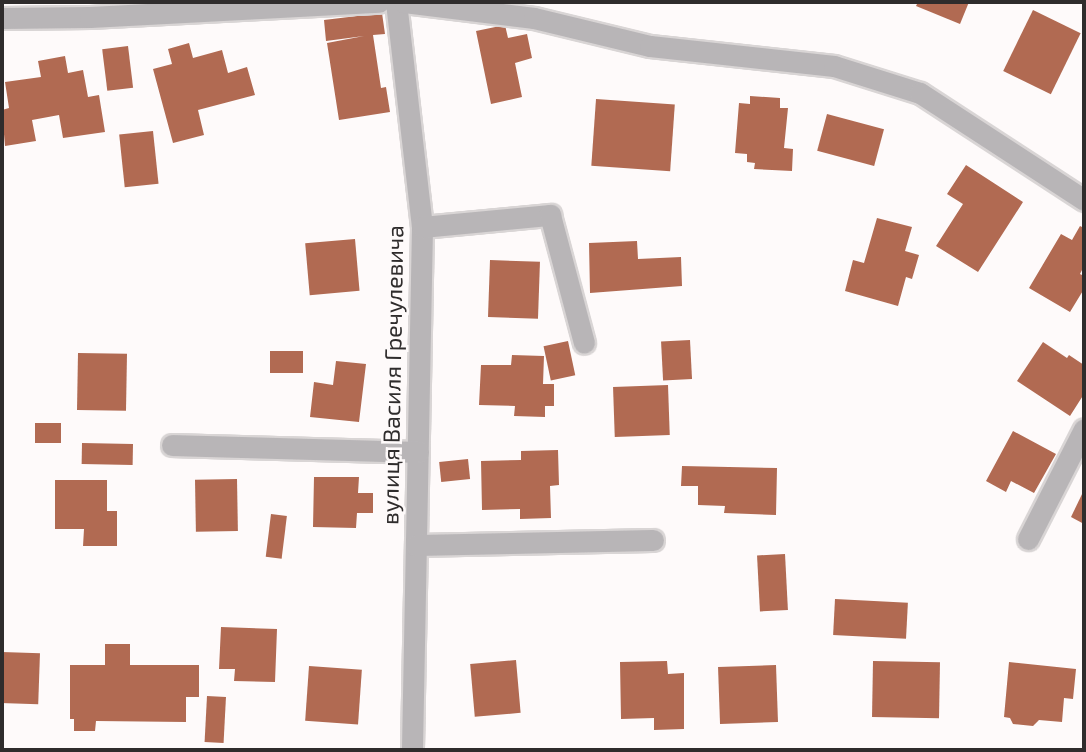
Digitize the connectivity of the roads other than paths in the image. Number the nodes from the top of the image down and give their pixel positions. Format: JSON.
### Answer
{"nodes":[{"id":1,"x":379,"y":2,"type":"edge"},
{"id":2,"x":396,"y":2,"type":"edge"},
{"id":3,"x":404,"y":2,"type":"edge"},
{"id":4,"x":2,"y":18,"type":"edge"},
{"id":5,"x":1084,"y":200,"type":"edge"},
{"id":6,"x":422,"y":227,"type":"junction"},
{"id":7,"x":584,"y":343,"type":"dead end"},
{"id":8,"x":1084,"y":429,"type":"edge"},
{"id":9,"x":172,"y":445,"type":"dead end"},
{"id":10,"x":418,"y":452,"type":"junction"},
{"id":11,"x":1028,"y":539,"type":"dead end"},
{"id":12,"x":653,"y":540,"type":"dead end"},
{"id":13,"x":416,"y":545,"type":"junction"},
{"id":14,"x":412,"y":750,"type":"edge"}],
"edges":[{"from":1,"to":4,"type":"street"},
{"from":2,"to":6,"type":"street","name":"вулиця Василя Гречулевича"},
{"from":3,"to":5,"type":"street"},
{"from":6,"to":7,"type":"street"},
{"from":6,"to":10,"type":"street","name":"вулиця Василя Гречулевича"},
{"from":8,"to":11,"type":"street"},
{"from":9,"to":10,"type":"street"},
{"from":10,"to":13,"type":"street","name":"вулиця Василя Гречулевича"},
{"from":12,"to":13,"type":"street"},
{"from":13,"to":14,"type":"street","name":"вулиця Василя Гречулевича"}]}
